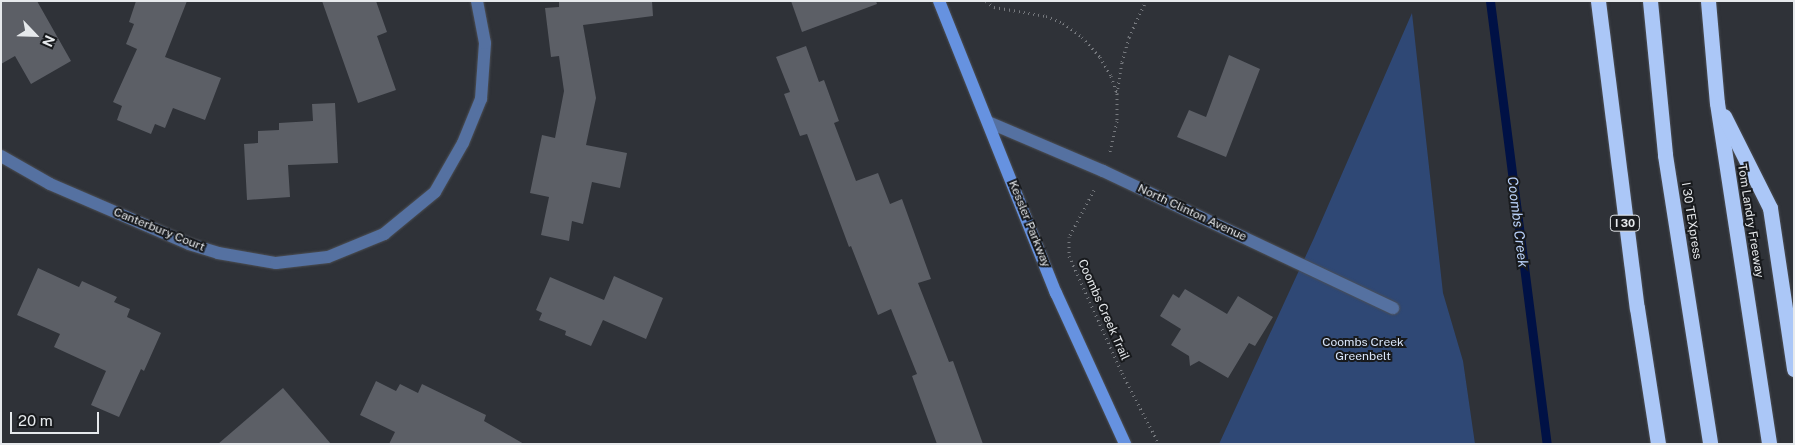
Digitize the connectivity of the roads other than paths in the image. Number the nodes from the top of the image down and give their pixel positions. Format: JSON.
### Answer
{"nodes":[{"id":1,"x":477,"y":1,"type":"edge"},
{"id":2,"x":939,"y":1,"type":"edge"},
{"id":3,"x":1598,"y":1,"type":"edge"},
{"id":4,"x":1650,"y":1,"type":"edge"},
{"id":5,"x":1708,"y":1,"type":"edge"},
{"id":6,"x":1718,"y":103,"type":"junction"},
{"id":7,"x":988,"y":122,"type":"junction"},
{"id":8,"x":1,"y":156,"type":"edge"},
{"id":9,"x":1394,"y":308,"type":"dead end"},
{"id":10,"x":1794,"y":369,"type":"edge"},
{"id":11,"x":1126,"y":444,"type":"edge"},
{"id":12,"x":1658,"y":444,"type":"edge"},
{"id":13,"x":1710,"y":444,"type":"edge"},
{"id":14,"x":1769,"y":444,"type":"edge"}],
"edges":[{"from":1,"to":8,"type":"street","name":"Canterbury Court"},
{"from":2,"to":7,"type":"street","name":"Kessler Parkway"},
{"from":3,"to":12,"type":"highway","number":"I 30"},
{"from":4,"to":13,"type":"highway","name":"I 30 TEXpress"},
{"from":5,"to":6,"type":"highway","name":"Tom Landry Freeway"},
{"from":6,"to":10,"type":"highway"},
{"from":6,"to":14,"type":"highway","name":"Tom Landry Freeway"},
{"from":7,"to":9,"type":"street","name":"North Clinton Avenue"},
{"from":7,"to":11,"type":"street","name":"Kessler Parkway"}]}
